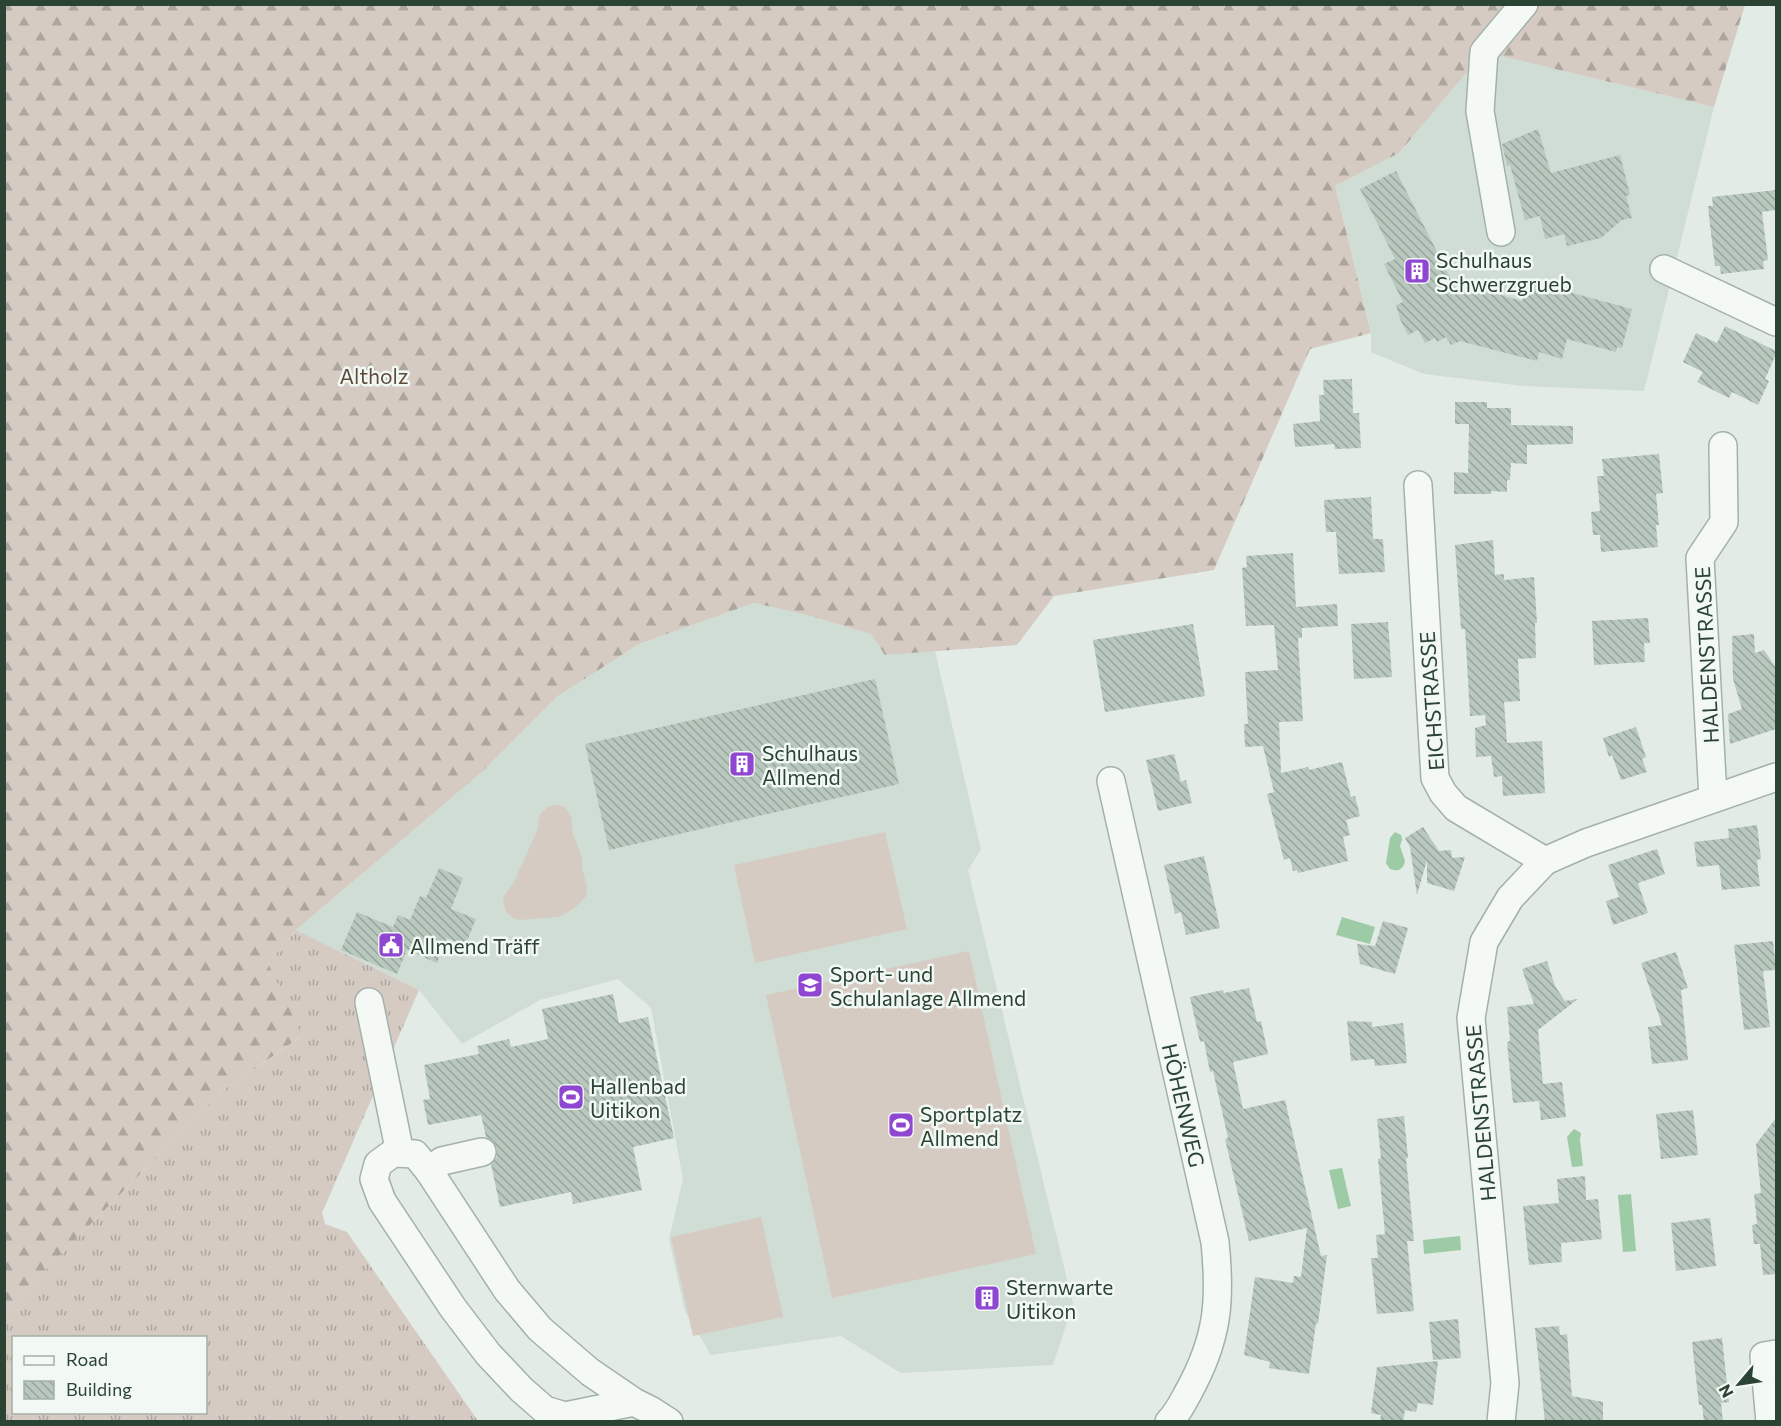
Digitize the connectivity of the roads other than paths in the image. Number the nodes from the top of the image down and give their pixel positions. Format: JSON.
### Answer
{"nodes":[{"id":1,"x":1524,"y":4,"type":"edge"},
{"id":2,"x":1501,"y":232,"type":"dead end"},
{"id":3,"x":1664,"y":269,"type":"dead end"},
{"id":4,"x":1776,"y":322,"type":"edge"},
{"id":5,"x":1723,"y":446,"type":"dead end"},
{"id":6,"x":1418,"y":484,"type":"dead end"},
{"id":7,"x":1776,"y":777,"type":"edge"},
{"id":8,"x":1111,"y":781,"type":"dead end"},
{"id":9,"x":1713,"y":798,"type":"junction"},
{"id":10,"x":1545,"y":861,"type":"junction"},
{"id":11,"x":369,"y":1002,"type":"dead end"},
{"id":12,"x":482,"y":1152,"type":"dead end"},
{"id":13,"x":400,"y":1153,"type":"junction"},
{"id":14,"x":429,"y":1171,"type":"junction"},
{"id":15,"x":1776,"y":1354,"type":"edge"},
{"id":16,"x":634,"y":1402,"type":"junction"},
{"id":17,"x":669,"y":1422,"type":"edge"},
{"id":18,"x":1169,"y":1422,"type":"edge"},
{"id":19,"x":1501,"y":1422,"type":"edge"},
{"id":20,"x":1770,"y":1422,"type":"edge"}],
"edges":[{"from":1,"to":2,"type":"street"},
{"from":3,"to":4,"type":"street"},
{"from":5,"to":9,"type":"street","name":"HALDENSTRASSE"},
{"from":6,"to":10,"type":"street","name":"EICHSTRASSE"},
{"from":7,"to":9,"type":"street","name":"HALDENSTRASSE"},
{"from":8,"to":18,"type":"street","name":"HÖHENWEG"},
{"from":9,"to":10,"type":"street","name":"HALDENSTRASSE"},
{"from":10,"to":19,"type":"street","name":"HALDENSTRASSE"},
{"from":11,"to":13,"type":"street"},
{"from":12,"to":14,"type":"street"},
{"from":13,"to":14,"type":"street"},
{"from":13,"to":16,"type":"street"},
{"from":14,"to":16,"type":"street"},
{"from":15,"to":20,"type":"street"},
{"from":16,"to":17,"type":"street"}]}
